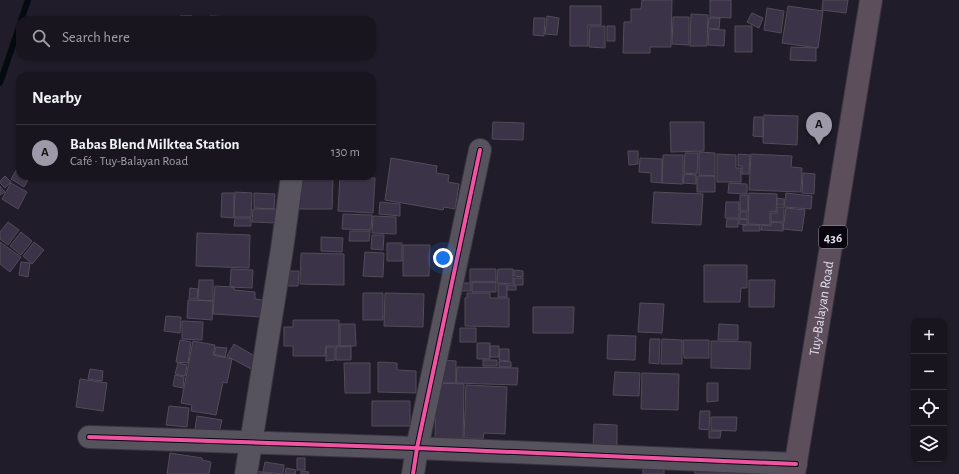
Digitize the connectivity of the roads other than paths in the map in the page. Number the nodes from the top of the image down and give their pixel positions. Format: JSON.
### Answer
{"nodes":[{"id":1,"x":871,"y":0,"type":"edge"},
{"id":2,"x":480,"y":150,"type":"dead end"},
{"id":3,"x":291,"y":180,"type":"edge"},
{"id":4,"x":89,"y":437,"type":"dead end"},
{"id":5,"x":251,"y":442,"type":"junction"},
{"id":6,"x":417,"y":448,"type":"junction"},
{"id":7,"x":580,"y":464,"type":"edge"},
{"id":8,"x":795,"y":469,"type":"edge"},
{"id":9,"x":246,"y":474,"type":"edge"},
{"id":10,"x":414,"y":474,"type":"edge"}],
"edges":[{"from":1,"to":8,"type":"main road","name":"Tuy-Balayan Road","number":"436"},
{"from":2,"to":6,"type":"street"},
{"from":3,"to":5,"type":"street"},
{"from":4,"to":5,"type":"street"},
{"from":5,"to":6,"type":"street"},
{"from":5,"to":9,"type":"street"},
{"from":6,"to":7,"type":"street"},
{"from":6,"to":10,"type":"street"},
{"from":7,"to":8,"type":"street"}]}
